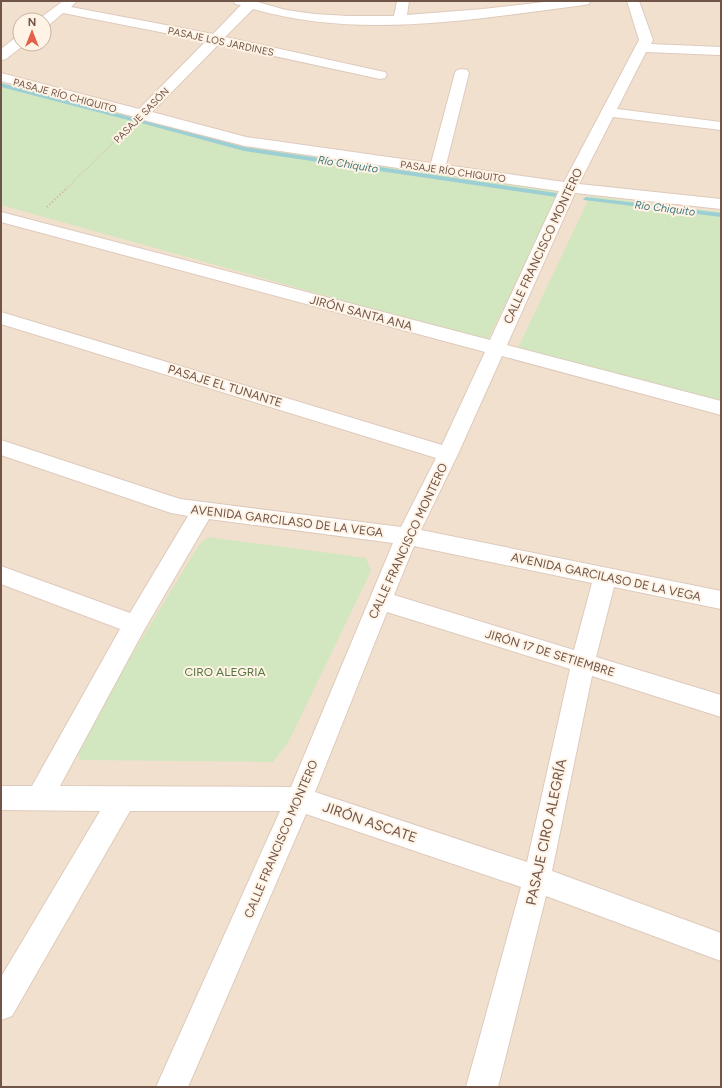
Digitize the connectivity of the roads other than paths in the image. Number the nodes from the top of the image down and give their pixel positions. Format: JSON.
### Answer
{"nodes":[{"id":1,"x":403,"y":1,"type":"edge"},
{"id":2,"x":584,"y":1,"type":"edge"},
{"id":3,"x":633,"y":1,"type":"edge"},
{"id":4,"x":245,"y":2,"type":"edge"},
{"id":5,"x":66,"y":5,"type":"edge"},
{"id":6,"x":52,"y":16,"type":"edge"},
{"id":7,"x":400,"y":20,"type":"junction"},
{"id":8,"x":215,"y":39,"type":"junction"},
{"id":9,"x":12,"y":47,"type":"edge"},
{"id":10,"x":642,"y":48,"type":"junction"},
{"id":11,"x":719,"y":51,"type":"dead end"},
{"id":12,"x":1,"y":56,"type":"edge"},
{"id":13,"x":462,"y":73,"type":"dead end"},
{"id":14,"x":380,"y":75,"type":"dead end"},
{"id":15,"x":1,"y":77,"type":"edge"},
{"id":16,"x":610,"y":112,"type":"junction"},
{"id":17,"x":141,"y":115,"type":"junction"},
{"id":18,"x":721,"y":126,"type":"edge"},
{"id":19,"x":437,"y":169,"type":"junction"},
{"id":20,"x":570,"y":188,"type":"junction"},
{"id":21,"x":721,"y":204,"type":"edge"},
{"id":22,"x":3,"y":220,"type":"edge"},
{"id":23,"x":1,"y":318,"type":"edge"},
{"id":24,"x":495,"y":349,"type":"junction"},
{"id":25,"x":721,"y":408,"type":"edge"},
{"id":26,"x":1,"y":447,"type":"edge"},
{"id":27,"x":448,"y":454,"type":"junction"},
{"id":28,"x":203,"y":510,"type":"junction"},
{"id":29,"x":408,"y":536,"type":"junction"},
{"id":30,"x":1,"y":575,"type":"edge"},
{"id":31,"x":604,"y":576,"type":"junction"},
{"id":32,"x":380,"y":600,"type":"junction"},
{"id":33,"x":721,"y":600,"type":"edge"},
{"id":34,"x":135,"y":626,"type":"junction"},
{"id":35,"x":583,"y":663,"type":"junction"},
{"id":36,"x":721,"y":706,"type":"edge"},
{"id":37,"x":1,"y":798,"type":"edge"},
{"id":38,"x":39,"y":799,"type":"junction"},
{"id":39,"x":122,"y":799,"type":"junction"},
{"id":40,"x":299,"y":799,"type":"junction"},
{"id":41,"x":537,"y":879,"type":"junction"},
{"id":42,"x":721,"y":946,"type":"edge"},
{"id":43,"x":1,"y":1005,"type":"edge"},
{"id":44,"x":172,"y":1087,"type":"edge"},
{"id":45,"x":482,"y":1087,"type":"edge"}],
"edges":[{"from":1,"to":7,"type":"street"},
{"from":2,"to":7,"type":"street"},
{"from":3,"to":10,"type":"street","name":"CALLE FRANCISCO MONTERO"},
{"from":4,"to":7,"type":"street"},
{"from":4,"to":8,"type":"street","name":"PASAJE SASÓN"},
{"from":5,"to":6,"type":"street"},
{"from":5,"to":8,"type":"street","name":"PASAJE LOS JARDINES"},
{"from":8,"to":14,"type":"street","name":"PASAJE LOS JARDINES"},
{"from":8,"to":17,"type":"street","name":"PASAJE SASÓN"},
{"from":9,"to":12,"type":"street"},
{"from":10,"to":11,"type":"street"},
{"from":10,"to":16,"type":"street","name":"CALLE FRANCISCO MONTERO"},
{"from":13,"to":19,"type":"street"},
{"from":15,"to":17,"type":"street","name":"PASAJE RÍO CHIQUITO"},
{"from":16,"to":18,"type":"street"},
{"from":16,"to":20,"type":"street","name":"CALLE FRANCISCO MONTERO"},
{"from":17,"to":19,"type":"street","name":"PASAJE RÍO CHIQUITO"},
{"from":19,"to":20,"type":"street","name":"PASAJE RÍO CHIQUITO"},
{"from":20,"to":21,"type":"street","name":"PASAJE RÍO CHIQUITO"},
{"from":20,"to":24,"type":"street","name":"CALLE FRANCISCO MONTERO"},
{"from":22,"to":24,"type":"street","name":"JIRÓN SANTA ANA"},
{"from":23,"to":27,"type":"street","name":"PASAJE EL TUNANTE"},
{"from":24,"to":25,"type":"street","name":"JIRÓN SANTA ANA"},
{"from":24,"to":27,"type":"street","name":"CALLE FRANCISCO MONTERO"},
{"from":26,"to":28,"type":"street","name":"AVENIDA GARCILASO DE LA VEGA"},
{"from":27,"to":29,"type":"street","name":"CALLE FRANCISCO MONTERO"},
{"from":28,"to":29,"type":"street","name":"AVENIDA GARCILASO DE LA VEGA"},
{"from":28,"to":34,"type":"street"},
{"from":29,"to":31,"type":"street","name":"AVENIDA GARCILASO DE LA VEGA"},
{"from":29,"to":32,"type":"street","name":"CALLE FRANCISCO MONTERO"},
{"from":30,"to":34,"type":"street"},
{"from":31,"to":33,"type":"street","name":"AVENIDA GARCILASO DE LA VEGA"},
{"from":31,"to":35,"type":"street","name":"PASAJE CIRO ALEGRÍA"},
{"from":32,"to":35,"type":"street","name":"JIRÓN 17 DE SETIEMBRE"},
{"from":32,"to":40,"type":"street","name":"CALLE FRANCISCO MONTERO"},
{"from":34,"to":38,"type":"street"},
{"from":35,"to":36,"type":"street","name":"JIRÓN 17 DE SETIEMBRE"},
{"from":35,"to":41,"type":"street","name":"PASAJE CIRO ALEGRÍA"},
{"from":37,"to":38,"type":"street","name":"JIRÓN ASCATE"},
{"from":38,"to":39,"type":"street","name":"JIRÓN ASCATE"},
{"from":39,"to":40,"type":"street","name":"JIRÓN ASCATE"},
{"from":39,"to":43,"type":"street"},
{"from":40,"to":41,"type":"street","name":"JIRÓN ASCATE"},
{"from":40,"to":44,"type":"street","name":"CALLE FRANCISCO MONTERO"},
{"from":41,"to":42,"type":"street","name":"JIRÓN ASCATE"},
{"from":41,"to":45,"type":"street","name":"PASAJE CIRO ALEGRÍA"}]}
